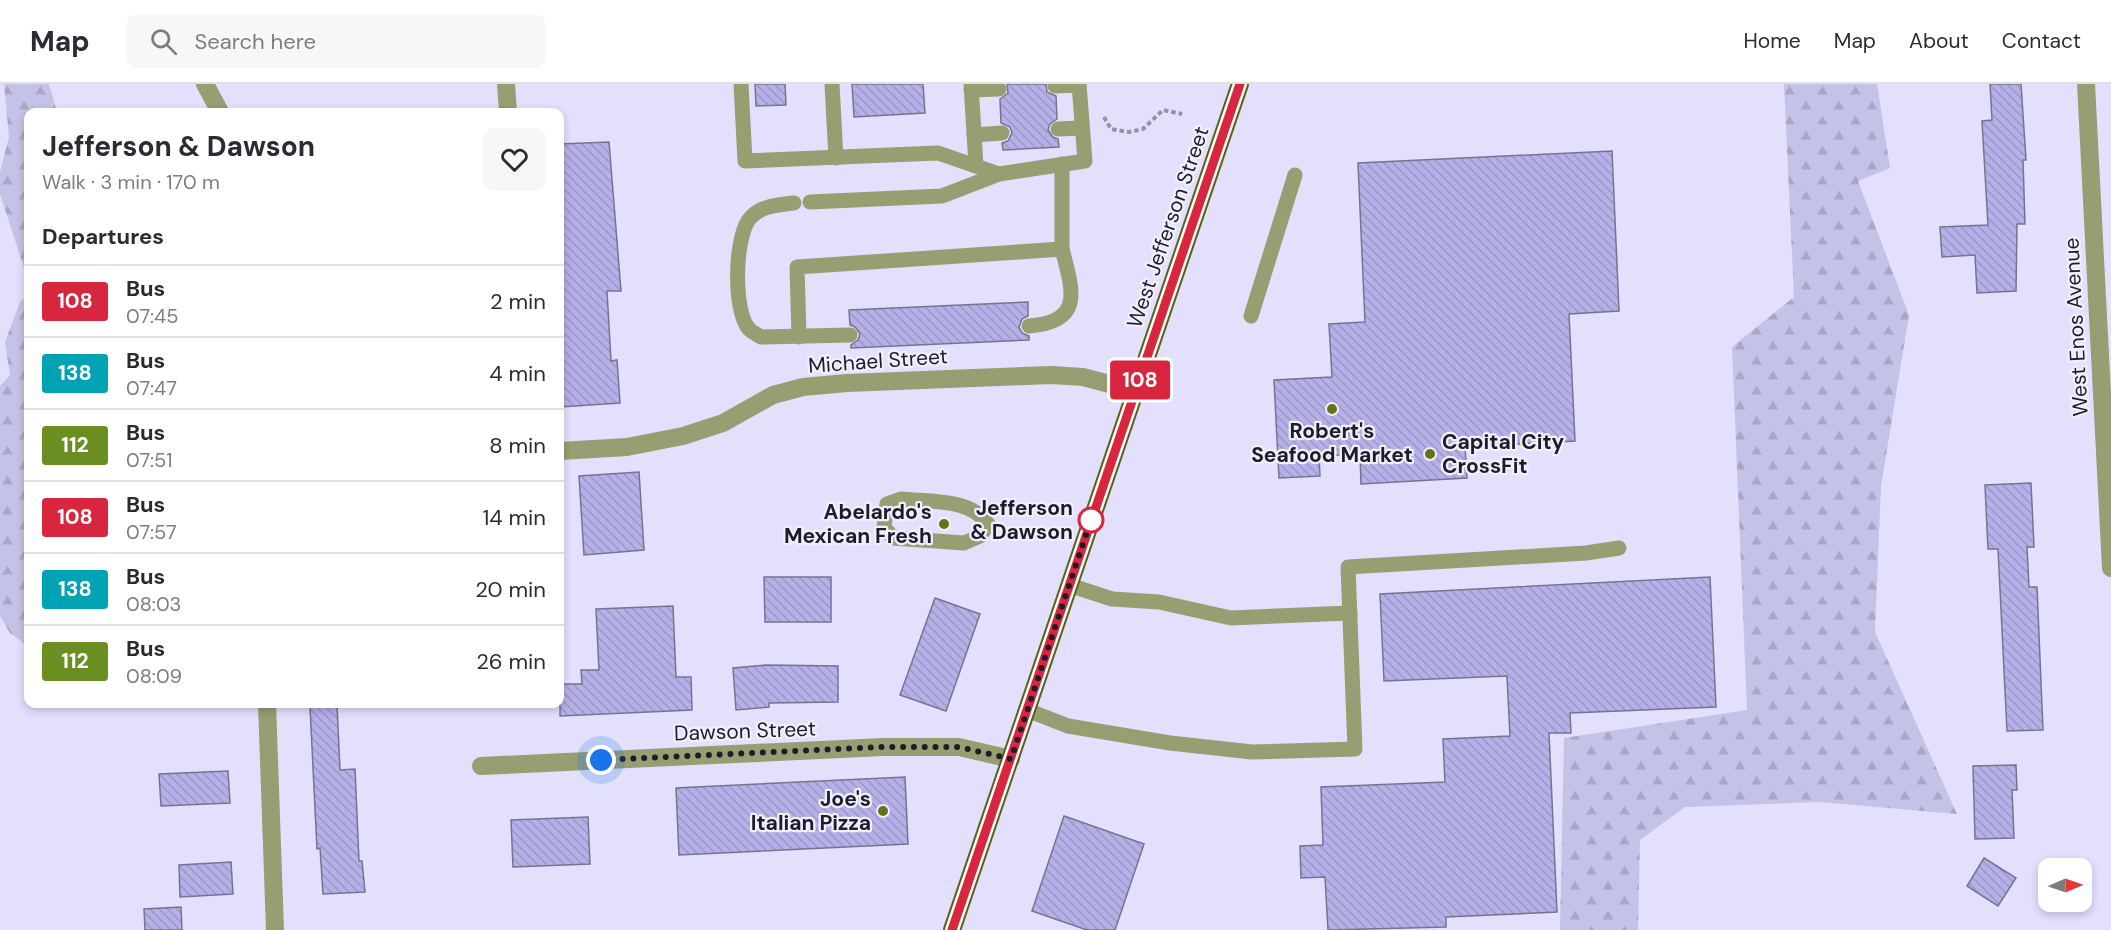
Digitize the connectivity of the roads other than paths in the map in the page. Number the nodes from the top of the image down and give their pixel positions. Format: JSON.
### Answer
{"nodes":[{"id":1,"x":205,"y":84,"type":"edge"},
{"id":2,"x":506,"y":84,"type":"edge"},
{"id":3,"x":741,"y":84,"type":"edge"},
{"id":4,"x":832,"y":84,"type":"edge"},
{"id":5,"x":1079,"y":84,"type":"edge"},
{"id":6,"x":1240,"y":84,"type":"edge"},
{"id":7,"x":2086,"y":84,"type":"edge"},
{"id":8,"x":1055,"y":86,"type":"dead end"},
{"id":9,"x":971,"y":87,"type":"edge"},
{"id":10,"x":999,"y":89,"type":"dead end"},
{"id":11,"x":218,"y":108,"type":"edge"},
{"id":12,"x":507,"y":108,"type":"edge"},
{"id":13,"x":1082,"y":128,"type":"junction"},
{"id":14,"x":1058,"y":129,"type":"dead end"},
{"id":15,"x":1002,"y":133,"type":"dead end"},
{"id":16,"x":974,"y":135,"type":"junction"},
{"id":17,"x":836,"y":158,"type":"junction"},
{"id":18,"x":1062,"y":164,"type":"junction"},
{"id":19,"x":976,"y":166,"type":"junction"},
{"id":20,"x":999,"y":174,"type":"junction"},
{"id":21,"x":1295,"y":176,"type":"dead end"},
{"id":22,"x":1062,"y":249,"type":"junction"},
{"id":23,"x":1251,"y":316,"type":"dead end"},
{"id":24,"x":1029,"y":326,"type":"dead end"},
{"id":25,"x":850,"y":336,"type":"dead end"},
{"id":26,"x":800,"y":337,"type":"junction"},
{"id":27,"x":1136,"y":391,"type":"junction"},
{"id":28,"x":564,"y":451,"type":"edge"},
{"id":29,"x":988,"y":524,"type":"joint"},
{"id":30,"x":1618,"y":548,"type":"dead end"},
{"id":31,"x":2111,"y":568,"type":"edge"},
{"id":32,"x":1069,"y":585,"type":"junction"},
{"id":33,"x":1350,"y":613,"type":"junction"},
{"id":34,"x":267,"y":708,"type":"edge"},
{"id":35,"x":1027,"y":710,"type":"junction"},
{"id":36,"x":1011,"y":759,"type":"junction"},
{"id":37,"x":481,"y":766,"type":"dead end"},
{"id":38,"x":275,"y":930,"type":"edge"},
{"id":39,"x":952,"y":930,"type":"edge"}],
"edges":[{"from":1,"to":11,"type":"street"},
{"from":2,"to":12,"type":"street"},
{"from":3,"to":17,"type":"lane"},
{"from":4,"to":17,"type":"lane"},
{"from":5,"to":8,"type":"lane"},
{"from":5,"to":13,"type":"lane"},
{"from":6,"to":27,"type":"main road","name":"West Jefferson Street"},
{"from":7,"to":31,"type":"street","name":"West Enos Avenue"},
{"from":9,"to":10,"type":"lane"},
{"from":9,"to":16,"type":"lane"},
{"from":13,"to":14,"type":"lane"},
{"from":13,"to":18,"type":"lane"},
{"from":15,"to":16,"type":"lane"},
{"from":16,"to":19,"type":"lane"},
{"from":17,"to":19,"type":"lane"},
{"from":18,"to":20,"type":"lane"},
{"from":18,"to":22,"type":"lane"},
{"from":19,"to":20,"type":"lane"},
{"from":20,"to":26,"type":"lane"},
{"from":21,"to":23,"type":"lane"},
{"from":22,"to":24,"type":"lane"},
{"from":22,"to":26,"type":"lane"},
{"from":25,"to":26,"type":"lane"},
{"from":27,"to":28,"type":"street","name":"Michael Street"},
{"from":27,"to":32,"type":"main road","name":"West Jefferson Street"},
{"from":29,"to":29,"type":"lane"},
{"from":30,"to":33,"type":"lane"},
{"from":32,"to":33,"type":"lane"},
{"from":32,"to":35,"type":"main road","name":"West Jefferson Street"},
{"from":33,"to":35,"type":"lane"},
{"from":34,"to":38,"type":"street"},
{"from":35,"to":36,"type":"main road","name":"West Jefferson Street"},
{"from":36,"to":37,"type":"street","name":"Dawson Street"},
{"from":36,"to":39,"type":"main road","name":"West Jefferson Street"}]}
